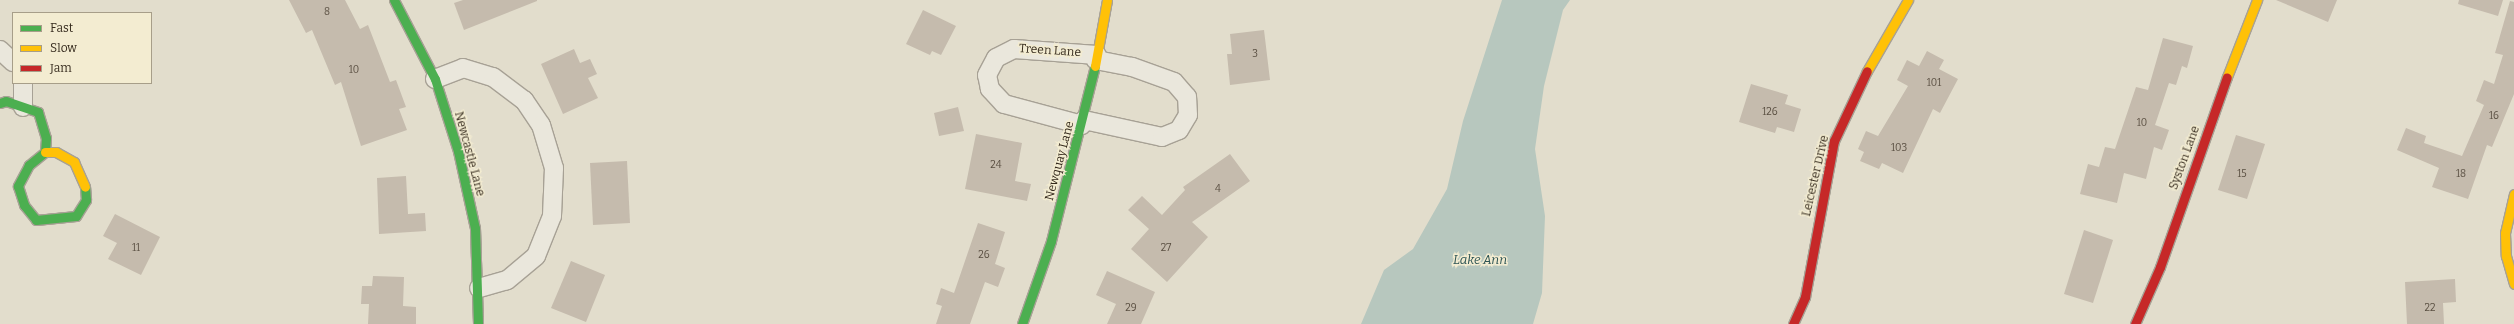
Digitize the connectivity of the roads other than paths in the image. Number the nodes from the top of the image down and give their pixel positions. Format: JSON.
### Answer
{"nodes":[{"id":1,"x":394,"y":0,"type":"edge"},
{"id":2,"x":1107,"y":0,"type":"edge"},
{"id":3,"x":1908,"y":0,"type":"edge"},
{"id":4,"x":2257,"y":0,"type":"edge"},
{"id":5,"x":0,"y":50,"type":"edge"},
{"id":6,"x":1097,"y":58,"type":"junction"},
{"id":7,"x":12,"y":61,"type":"edge"},
{"id":8,"x":435,"y":78,"type":"junction"},
{"id":9,"x":23,"y":84,"type":"edge"},
{"id":10,"x":0,"y":103,"type":"edge"},
{"id":11,"x":23,"y":107,"type":"junction"},
{"id":12,"x":1083,"y":123,"type":"junction"},
{"id":13,"x":45,"y":152,"type":"junction"},
{"id":14,"x":2514,"y":194,"type":"edge"},
{"id":15,"x":2514,"y":284,"type":"edge"},
{"id":16,"x":479,"y":288,"type":"junction"},
{"id":17,"x":478,"y":324,"type":"edge"},
{"id":18,"x":1022,"y":324,"type":"edge"},
{"id":19,"x":1793,"y":324,"type":"edge"},
{"id":20,"x":2135,"y":324,"type":"edge"}],
"edges":[{"from":1,"to":8,"type":"street","name":"Newcastle Lane"},
{"from":2,"to":6,"type":"street","name":"Newquay Lane"},
{"from":3,"to":19,"type":"street","name":"Leicester Drive"},
{"from":4,"to":20,"type":"street","name":"Syston Lane"},
{"from":5,"to":7,"type":"street"},
{"from":6,"to":12,"type":"street","name":"Newquay Lane"},
{"from":6,"to":12,"type":"street","name":"Treen Lane"},
{"from":6,"to":12,"type":"street","name":"Treen Lane"},
{"from":8,"to":16,"type":"street","name":"Newcastle Lane"},
{"from":8,"to":16,"type":"street"},
{"from":9,"to":11,"type":"street"},
{"from":10,"to":11,"type":"street"},
{"from":11,"to":13,"type":"street"},
{"from":12,"to":18,"type":"street","name":"Newquay Lane"},
{"from":13,"to":13,"type":"street"},
{"from":14,"to":15,"type":"street"},
{"from":16,"to":17,"type":"street","name":"Newcastle Lane"}]}
